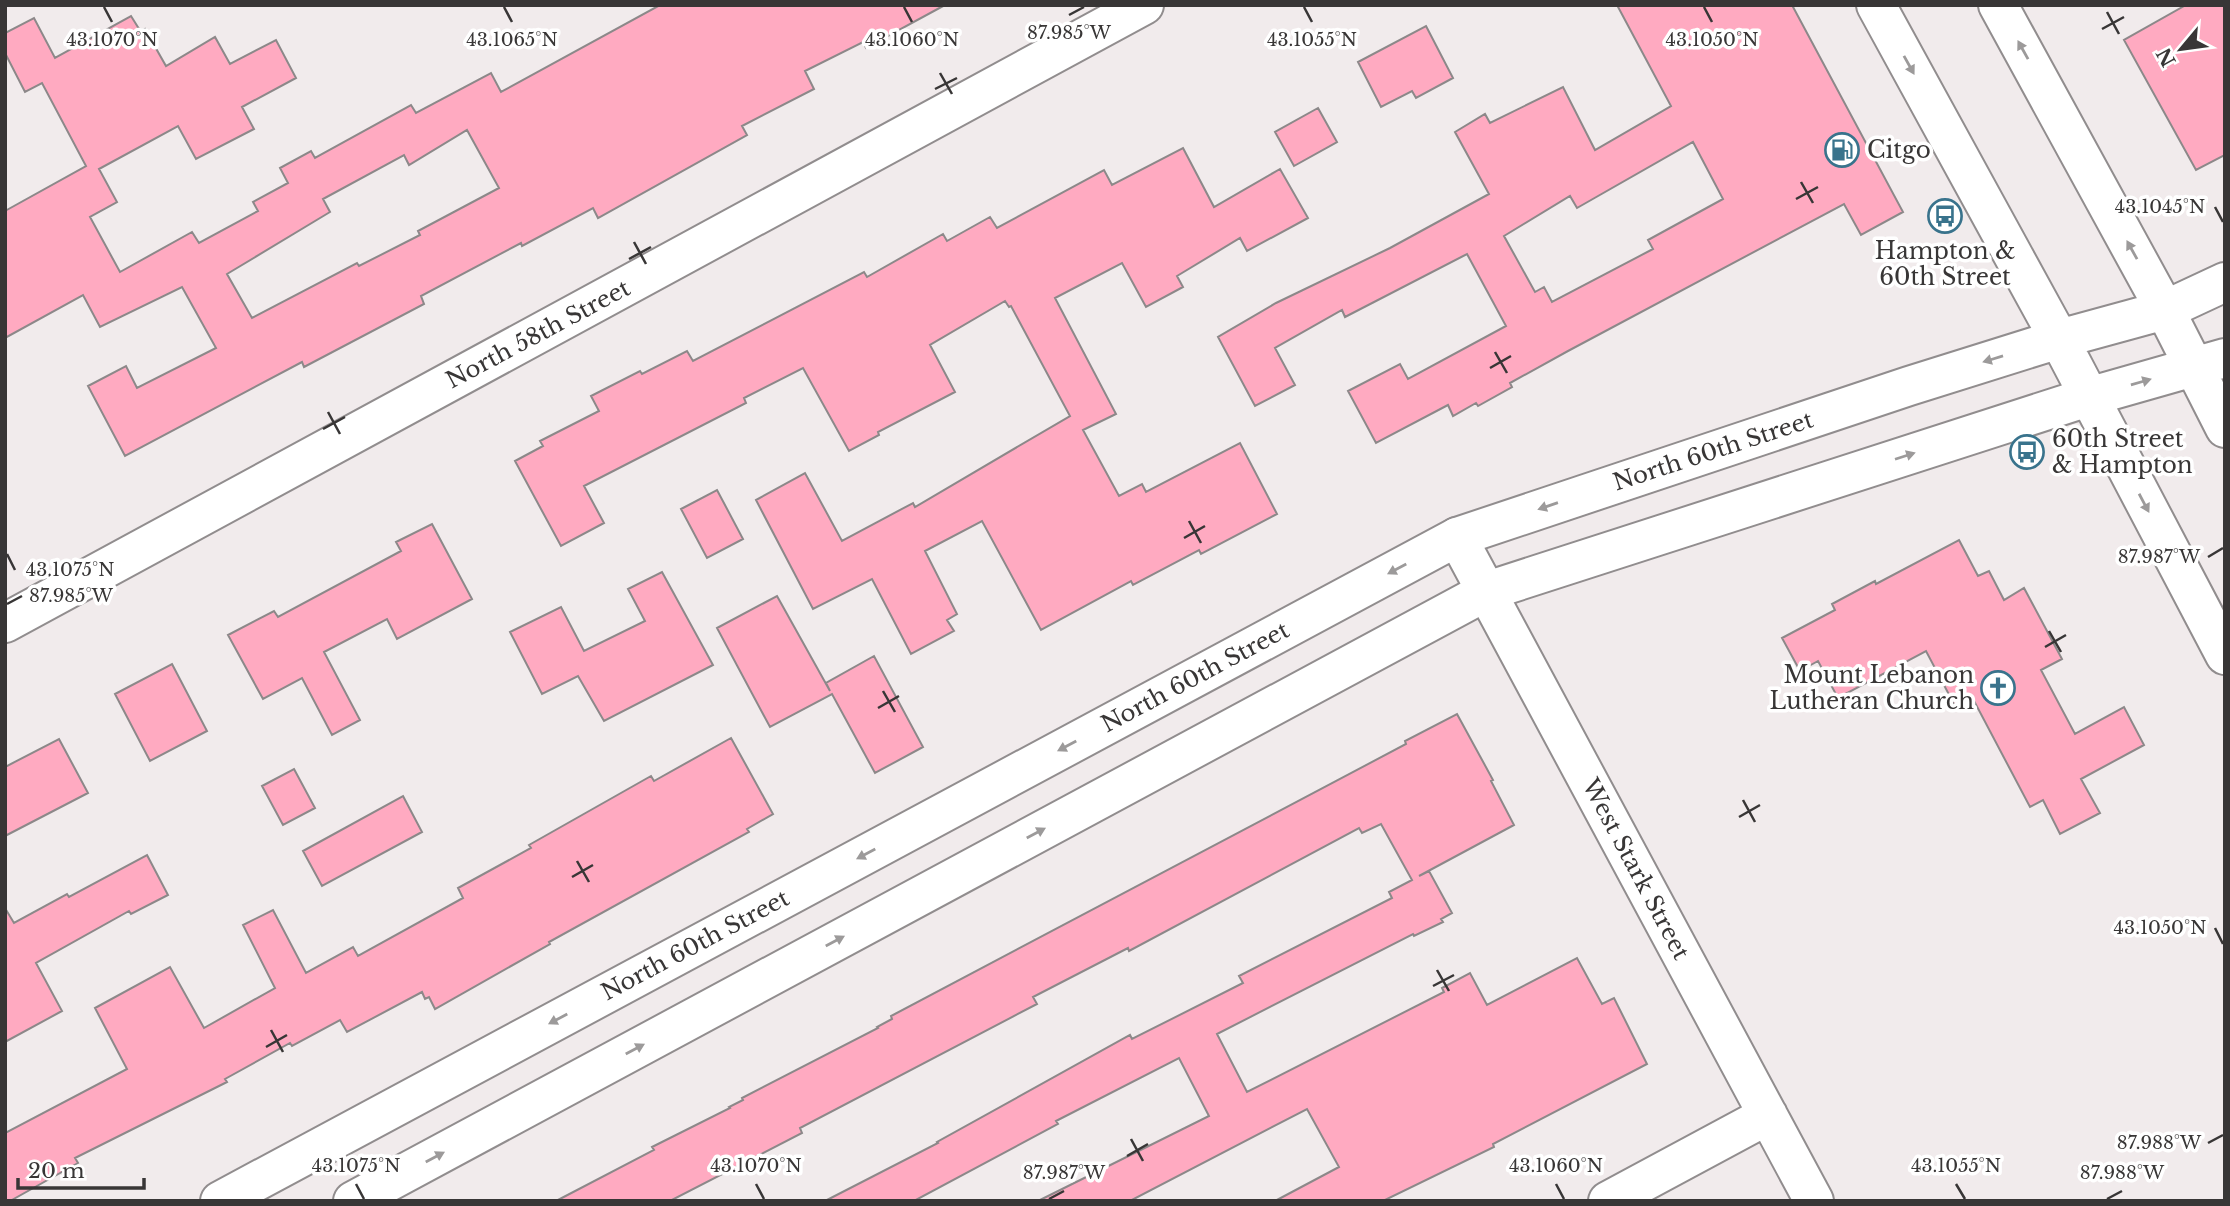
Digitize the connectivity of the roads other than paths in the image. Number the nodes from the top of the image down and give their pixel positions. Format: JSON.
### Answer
{"nodes":[{"id":1,"x":1144,"y":5,"type":"edge"},
{"id":2,"x":1876,"y":5,"type":"edge"},
{"id":3,"x":1998,"y":5,"type":"edge"},
{"id":4,"x":2225,"y":282,"type":"edge"},
{"id":5,"x":2165,"y":310,"type":"junction"},
{"id":6,"x":2059,"y":339,"type":"junction"},
{"id":7,"x":2209,"y":363,"type":"edge"},
{"id":8,"x":2088,"y":397,"type":"junction"},
{"id":9,"x":2225,"y":428,"type":"edge"},
{"id":10,"x":1457,"y":537,"type":"junction"},
{"id":11,"x":1487,"y":591,"type":"junction"},
{"id":12,"x":5,"y":623,"type":"edge"},
{"id":13,"x":2225,"y":655,"type":"edge"},
{"id":14,"x":1768,"y":1115,"type":"junction"},
{"id":15,"x":220,"y":1201,"type":"edge"},
{"id":16,"x":353,"y":1201,"type":"edge"},
{"id":17,"x":1608,"y":1201,"type":"edge"},
{"id":18,"x":1814,"y":1201,"type":"edge"}],
"edges":[{"from":1,"to":12,"type":"main road","name":"North 58th Street"},
{"from":2,"to":6,"type":"main road","one_way":true},
{"from":5,"to":3,"type":"main road","one_way":true},
{"from":4,"to":5,"type":"main road","name":"North 60th Street"},
{"from":5,"to":6,"type":"main road","name":"North 60th Street"},
{"from":5,"to":7,"type":"main road"},
{"from":6,"to":8,"type":"main road"},
{"from":6,"to":10,"type":"main road","name":"North 60th Street","one_way":true},
{"from":8,"to":7,"type":"main road","one_way":true},
{"from":7,"to":9,"type":"main road"},
{"from":11,"to":8,"type":"main road","one_way":true},
{"from":8,"to":13,"type":"main road","one_way":true},
{"from":10,"to":11,"type":"main road","name":"West Stark Street"},
{"from":10,"to":15,"type":"main road","name":"North 60th Street","one_way":true},
{"from":11,"to":14,"type":"main road","name":"West Stark Street"},
{"from":16,"to":11,"type":"main road","one_way":true},
{"from":14,"to":17,"type":"main road"},
{"from":14,"to":18,"type":"main road","name":"West Stark Street"}]}
